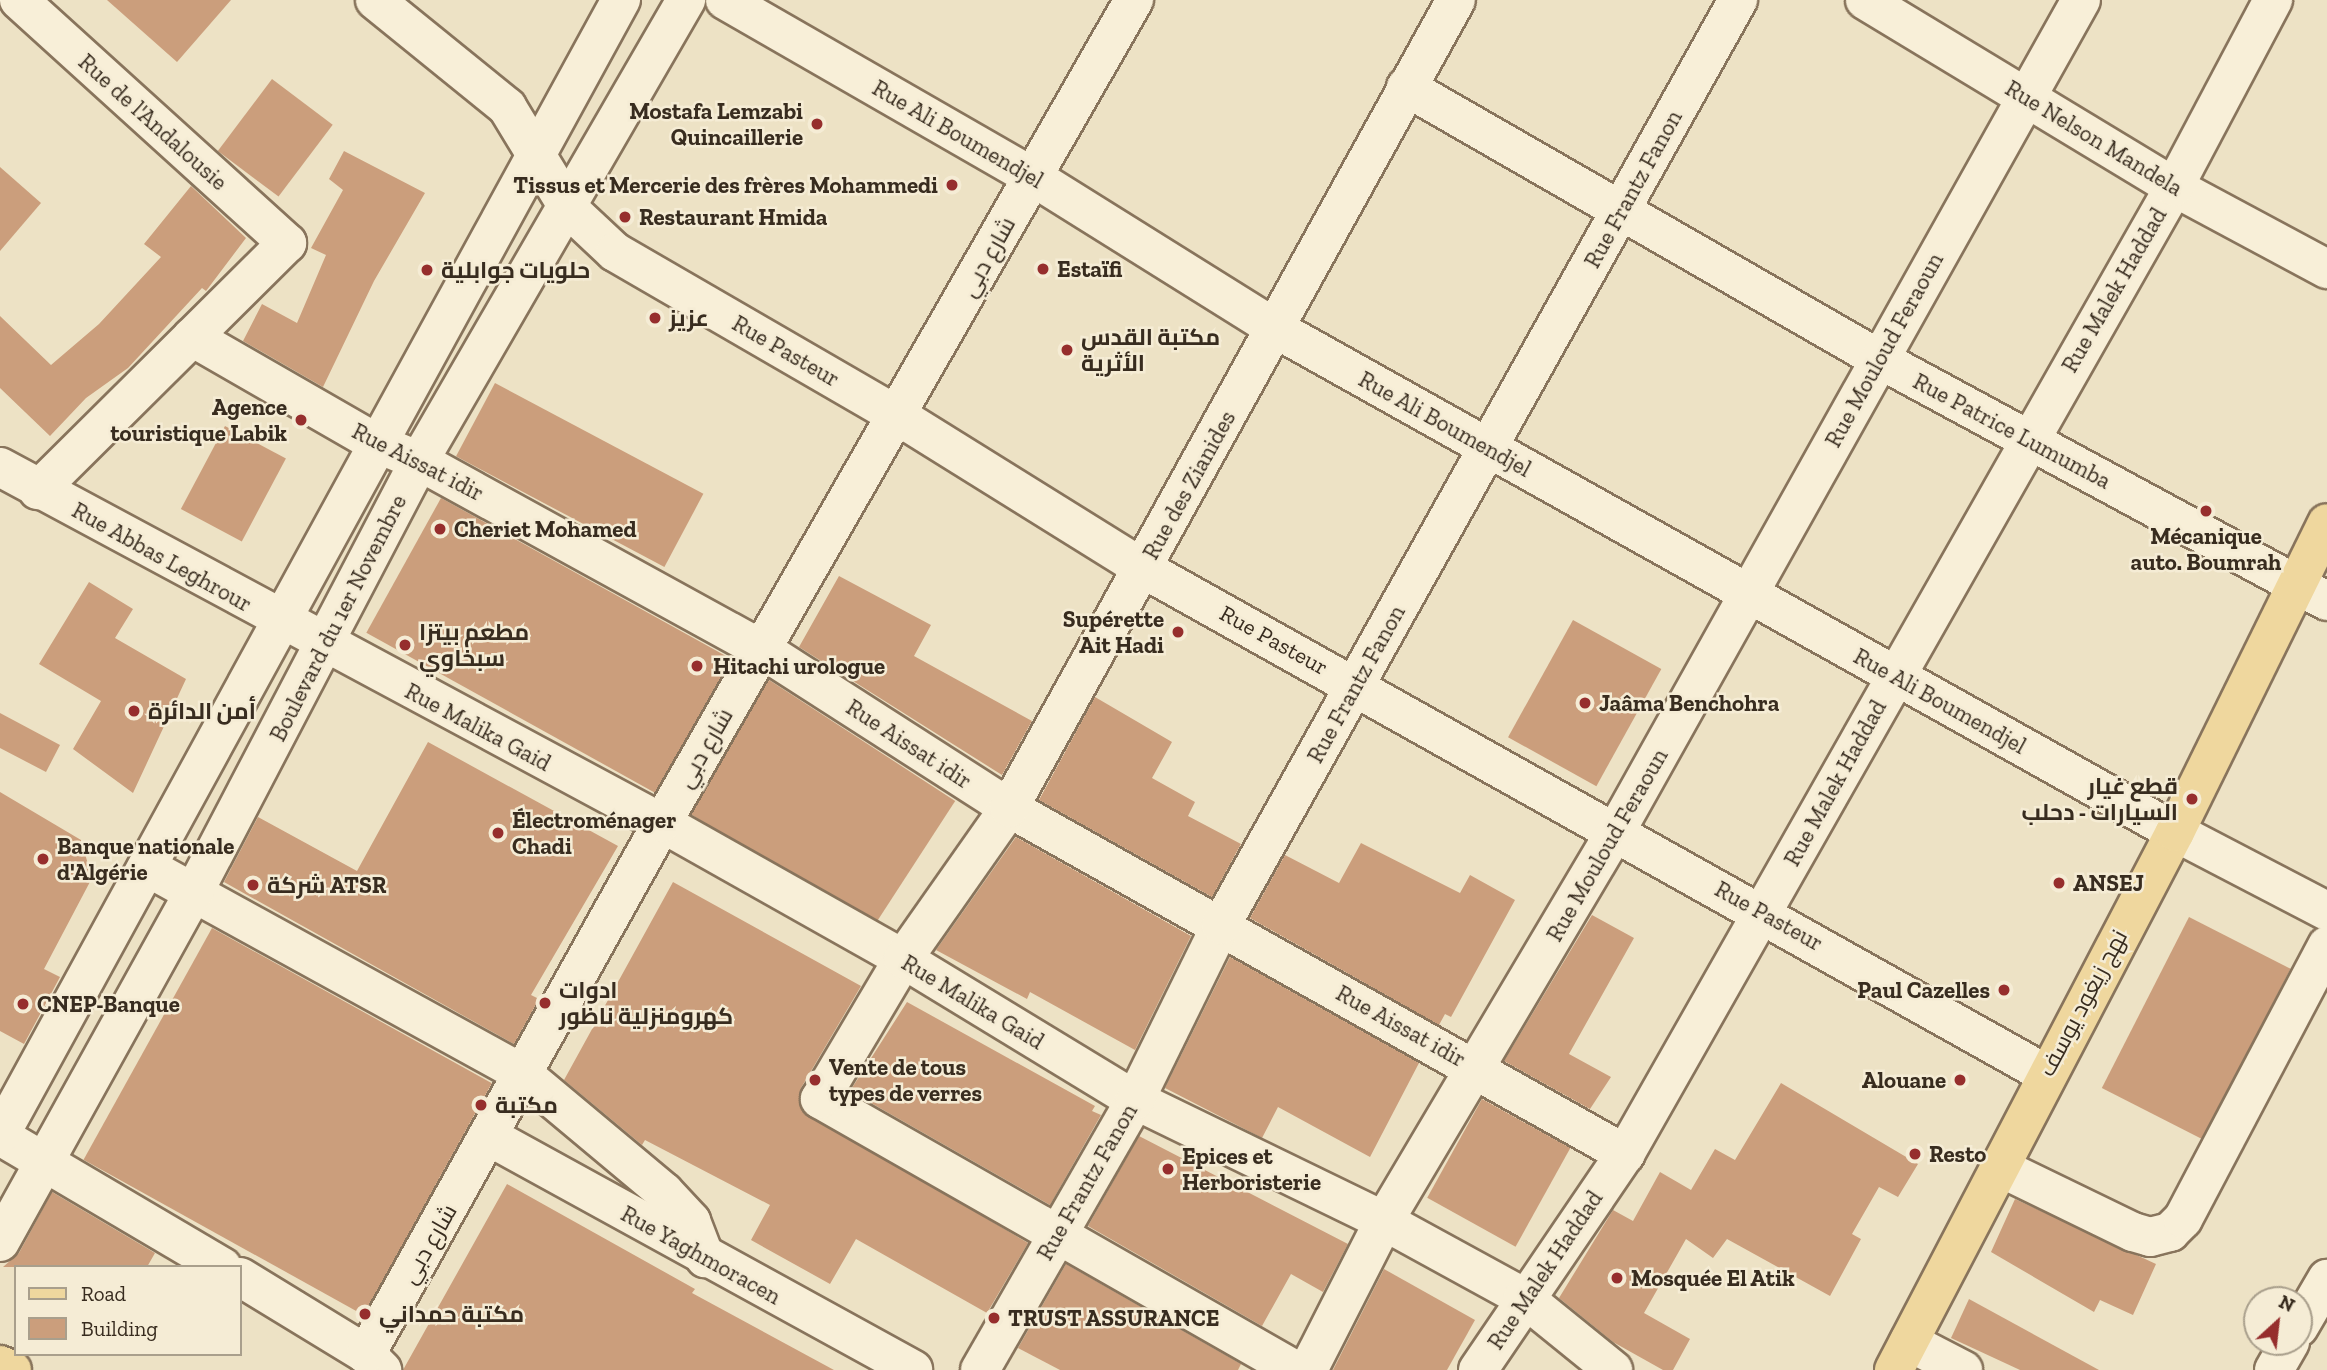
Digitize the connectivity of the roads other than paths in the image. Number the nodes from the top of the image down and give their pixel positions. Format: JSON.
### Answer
{"nodes":[{"id":1,"x":19,"y":0,"type":"edge"},
{"id":2,"x":375,"y":0,"type":"edge"},
{"id":3,"x":621,"y":0,"type":"edge"},
{"id":4,"x":686,"y":0,"type":"edge"},
{"id":5,"x":725,"y":0,"type":"edge"},
{"id":6,"x":1134,"y":0,"type":"edge"},
{"id":7,"x":1456,"y":0,"type":"edge"},
{"id":8,"x":1738,"y":0,"type":"edge"},
{"id":9,"x":1865,"y":0,"type":"edge"},
{"id":10,"x":2081,"y":0,"type":"edge"},
{"id":11,"x":2273,"y":0,"type":"edge"},
{"id":12,"x":1406,"y":86,"type":"junction"},
{"id":13,"x":2025,"y":97,"type":"junction"},
{"id":14,"x":537,"y":162,"type":"junction"},
{"id":15,"x":1034,"y":177,"type":"junction"},
{"id":16,"x":2174,"y":187,"type":"junction"},
{"id":17,"x":569,"y":209,"type":"junction"},
{"id":18,"x":1620,"y":213,"type":"junction"},
{"id":19,"x":2327,"y":269,"type":"edge"},
{"id":20,"x":1276,"y":329,"type":"junction"},
{"id":21,"x":192,"y":337,"type":"junction"},
{"id":22,"x":1879,"y":359,"type":"junction"},
{"id":23,"x":898,"y":416,"type":"junction"},
{"id":24,"x":2026,"y":440,"type":"junction"},
{"id":25,"x":376,"y":443,"type":"junction"},
{"id":26,"x":1490,"y":448,"type":"junction"},
{"id":27,"x":419,"y":461,"type":"junction"},
{"id":28,"x":0,"y":467,"type":"edge"},
{"id":29,"x":38,"y":490,"type":"junction"},
{"id":30,"x":2327,"y":523,"type":"edge"},
{"id":31,"x":1143,"y":568,"type":"junction"},
{"id":32,"x":2312,"y":592,"type":"edge"},
{"id":33,"x":1748,"y":594,"type":"junction"},
{"id":34,"x":282,"y":623,"type":"junction"},
{"id":35,"x":324,"y":646,"type":"junction"},
{"id":36,"x":763,"y":650,"type":"junction"},
{"id":37,"x":1895,"y":676,"type":"junction"},
{"id":38,"x":1355,"y":685,"type":"junction"},
{"id":39,"x":1009,"y":808,"type":"junction"},
{"id":40,"x":662,"y":823,"type":"junction"},
{"id":41,"x":1616,"y":831,"type":"junction"},
{"id":42,"x":2175,"y":832,"type":"junction"},
{"id":43,"x":147,"y":867,"type":"junction"},
{"id":44,"x":195,"y":890,"type":"junction"},
{"id":45,"x":2327,"y":911,"type":"edge"},
{"id":46,"x":1763,"y":913,"type":"junction"},
{"id":47,"x":1221,"y":925,"type":"junction"},
{"id":48,"x":2327,"y":946,"type":"edge"},
{"id":49,"x":903,"y":959,"type":"junction"},
{"id":50,"x":1477,"y":1069,"type":"junction"},
{"id":51,"x":523,"y":1073,"type":"junction"},
{"id":52,"x":2046,"y":1074,"type":"junction"},
{"id":53,"x":1135,"y":1100,"type":"junction"},
{"id":54,"x":0,"y":1135,"type":"edge"},
{"id":55,"x":490,"y":1137,"type":"junction"},
{"id":56,"x":1625,"y":1154,"type":"junction"},
{"id":57,"x":46,"y":1160,"type":"junction"},
{"id":58,"x":1999,"y":1167,"type":"junction"},
{"id":59,"x":1384,"y":1221,"type":"junction"},
{"id":60,"x":1057,"y":1232,"type":"junction"},
{"id":61,"x":0,"y":1242,"type":"edge"},
{"id":62,"x":705,"y":1258,"type":"junction"},
{"id":63,"x":219,"y":1265,"type":"edge"},
{"id":64,"x":242,"y":1278,"type":"edge"},
{"id":65,"x":2327,"y":1279,"type":"edge"},
{"id":66,"x":1523,"y":1297,"type":"junction"},
{"id":67,"x":2313,"y":1303,"type":"edge"},
{"id":68,"x":1901,"y":1356,"type":"edge"},
{"id":69,"x":374,"y":1362,"type":"edge"},
{"id":70,"x":0,"y":1365,"type":"edge"},
{"id":71,"x":12,"y":1370,"type":"edge"},
{"id":72,"x":913,"y":1370,"type":"edge"},
{"id":73,"x":980,"y":1370,"type":"edge"},
{"id":74,"x":1295,"y":1370,"type":"edge"},
{"id":75,"x":1308,"y":1370,"type":"edge"},
{"id":76,"x":1478,"y":1370,"type":"edge"},
{"id":77,"x":1613,"y":1370,"type":"edge"},
{"id":78,"x":1963,"y":1370,"type":"edge"}],
"edges":[{"from":1,"to":21,"type":"street","name":"Rue de l'Andalousie"},
{"from":2,"to":14,"type":"street","name":"Rue Pasteur"},
{"from":3,"to":14,"type":"street","name":"Boulevard du 1er Novembre"},
{"from":4,"to":17,"type":"street","name":"Boulevard du 1er Novembre"},
{"from":5,"to":15,"type":"street","name":"Rue Ali Boumendjel"},
{"from":6,"to":15,"type":"street","name":"شارع دبي"},
{"from":7,"to":12,"type":"street","name":"Rue des Zianides"},
{"from":8,"to":18,"type":"street","name":"Rue Frantz Fanon"},
{"from":9,"to":13,"type":"street","name":"Rue Nelson Mandela"},
{"from":10,"to":13,"type":"street","name":"Rue Mouloud Feraoun"},
{"from":11,"to":16,"type":"street","name":"Rue Malek Haddad"},
{"from":12,"to":18,"type":"street","name":"Rue Patrice Lumumba"},
{"from":12,"to":20,"type":"street","name":"Rue des Zianides"},
{"from":13,"to":16,"type":"street","name":"Rue Nelson Mandela"},
{"from":13,"to":22,"type":"street","name":"Rue Mouloud Feraoun"},
{"from":14,"to":17,"type":"street","name":"Rue Pasteur"},
{"from":14,"to":25,"type":"street","name":"Boulevard du 1er Novembre"},
{"from":15,"to":20,"type":"street","name":"Rue Ali Boumendjel"},
{"from":15,"to":23,"type":"street","name":"شارع دبي"},
{"from":16,"to":19,"type":"street","name":"Rue Nelson Mandela"},
{"from":16,"to":24,"type":"street","name":"Rue Malek Haddad"},
{"from":17,"to":23,"type":"street","name":"Rue Pasteur"},
{"from":17,"to":27,"type":"street","name":"Boulevard du 1er Novembre"},
{"from":18,"to":22,"type":"street","name":"Rue Patrice Lumumba"},
{"from":18,"to":26,"type":"street","name":"Rue Frantz Fanon"},
{"from":20,"to":26,"type":"street","name":"Rue Ali Boumendjel"},
{"from":20,"to":31,"type":"street","name":"Rue des Zianides"},
{"from":21,"to":25,"type":"street","name":"Rue Aissat idir"},
{"from":21,"to":29,"type":"street"},
{"from":22,"to":24,"type":"street","name":"Rue Patrice Lumumba"},
{"from":22,"to":33,"type":"street","name":"Rue Mouloud Feraoun"},
{"from":23,"to":31,"type":"street","name":"Rue Pasteur"},
{"from":23,"to":36,"type":"street","name":"شارع دبي"},
{"from":24,"to":32,"type":"street","name":"Rue Patrice Lumumba"},
{"from":24,"to":37,"type":"street","name":"Rue Malek Haddad"},
{"from":25,"to":27,"type":"street","name":"Rue Aissat idir"},
{"from":25,"to":34,"type":"street","name":"Boulevard du 1er Novembre"},
{"from":26,"to":33,"type":"street","name":"Rue Ali Boumendjel"},
{"from":26,"to":38,"type":"street","name":"Rue Frantz Fanon"},
{"from":27,"to":35,"type":"street","name":"Boulevard du 1er Novembre"},
{"from":27,"to":36,"type":"street","name":"Rue Aissat idir"},
{"from":28,"to":29,"type":"street","name":"Rue Abbas Leghrour"},
{"from":29,"to":34,"type":"street","name":"Rue Abbas Leghrour"},
{"from":30,"to":32,"type":"main road","name":"نهج زيغود يوسف"},
{"from":31,"to":38,"type":"street","name":"Rue Pasteur"},
{"from":31,"to":39,"type":"street","name":"Rue des Zianides"},
{"from":32,"to":42,"type":"main road","name":"نهج زيغود يوسف"},
{"from":33,"to":37,"type":"street","name":"Rue Ali Boumendjel"},
{"from":33,"to":41,"type":"street","name":"Rue Mouloud Feraoun"},
{"from":34,"to":35,"type":"street","name":"Rue Abbas Leghrour"},
{"from":34,"to":43,"type":"street","name":"Boulevard du 1er Novembre"},
{"from":35,"to":40,"type":"street","name":"Rue Malika Gaid"},
{"from":35,"to":44,"type":"street","name":"Boulevard du 1er Novembre"},
{"from":36,"to":39,"type":"street","name":"Rue Aissat idir"},
{"from":36,"to":40,"type":"street","name":"شارع دبي"},
{"from":37,"to":42,"type":"street","name":"Rue Ali Boumendjel"},
{"from":37,"to":46,"type":"street","name":"Rue Malek Haddad"},
{"from":38,"to":41,"type":"street","name":"Rue Pasteur"},
{"from":38,"to":47,"type":"street","name":"Rue Frantz Fanon"},
{"from":39,"to":47,"type":"street","name":"Rue Aissat idir"},
{"from":39,"to":49,"type":"street","name":"Rue des Zianides"},
{"from":40,"to":49,"type":"street","name":"Rue Malika Gaid"},
{"from":40,"to":51,"type":"street","name":"شارع دبي"},
{"from":41,"to":46,"type":"street","name":"Rue Pasteur"},
{"from":41,"to":50,"type":"street","name":"Rue Mouloud Feraoun"},
{"from":42,"to":45,"type":"street","name":"Rue Ali Boumendjel"},
{"from":42,"to":52,"type":"main road","name":"نهج زيغود يوسف"},
{"from":43,"to":44,"type":"street"},
{"from":43,"to":54,"type":"street","name":"Boulevard du 1er Novembre"},
{"from":44,"to":51,"type":"street"},
{"from":44,"to":57,"type":"street","name":"Boulevard du 1er Novembre"},
{"from":46,"to":52,"type":"street","name":"Rue Pasteur"},
{"from":46,"to":56,"type":"street","name":"Rue Malek Haddad"},
{"from":47,"to":50,"type":"street","name":"Rue Aissat idir"},
{"from":47,"to":53,"type":"street","name":"Rue Frantz Fanon"},
{"from":48,"to":58,"type":"street"},
{"from":49,"to":53,"type":"street","name":"Rue Malika Gaid"},
{"from":49,"to":60,"type":"street","name":"Rue des Zianides"},
{"from":50,"to":56,"type":"street","name":"Rue Aissat idir"},
{"from":50,"to":59,"type":"street","name":"Rue Mouloud Feraoun"},
{"from":51,"to":55,"type":"street","name":"شارع دبي"},
{"from":51,"to":62,"type":"street"},
{"from":52,"to":58,"type":"main road","name":"نهج زيغود يوسف"},
{"from":53,"to":59,"type":"street","name":"Rue Malika Gaid"},
{"from":53,"to":60,"type":"street","name":"Rue Frantz Fanon"},
{"from":54,"to":57,"type":"street"},
{"from":55,"to":62,"type":"street","name":"Rue Yaghmoracen"},
{"from":55,"to":69,"type":"street","name":"شارع دبي"},
{"from":56,"to":66,"type":"street","name":"Rue Malek Haddad"},
{"from":57,"to":61,"type":"street","name":"Boulevard du 1er Novembre"},
{"from":57,"to":63,"type":"street"},
{"from":58,"to":68,"type":"main road","name":"نهج زيغود يوسف"},
{"from":59,"to":66,"type":"street","name":"Rue Malika Gaid"},
{"from":59,"to":75,"type":"street","name":"Rue Mouloud Feraoun"},
{"from":60,"to":73,"type":"street","name":"Rue Frantz Fanon"},
{"from":60,"to":74,"type":"street"},
{"from":62,"to":72,"type":"street","name":"Rue Yaghmoracen"},
{"from":64,"to":69,"type":"street"},
{"from":65,"to":67,"type":"street"},
{"from":66,"to":76,"type":"street","name":"Rue Malek Haddad"},
{"from":66,"to":77,"type":"street","name":"Rue Malika Gaid"},
{"from":68,"to":78,"type":"street"},
{"from":70,"to":71,"type":"main road"}]}
